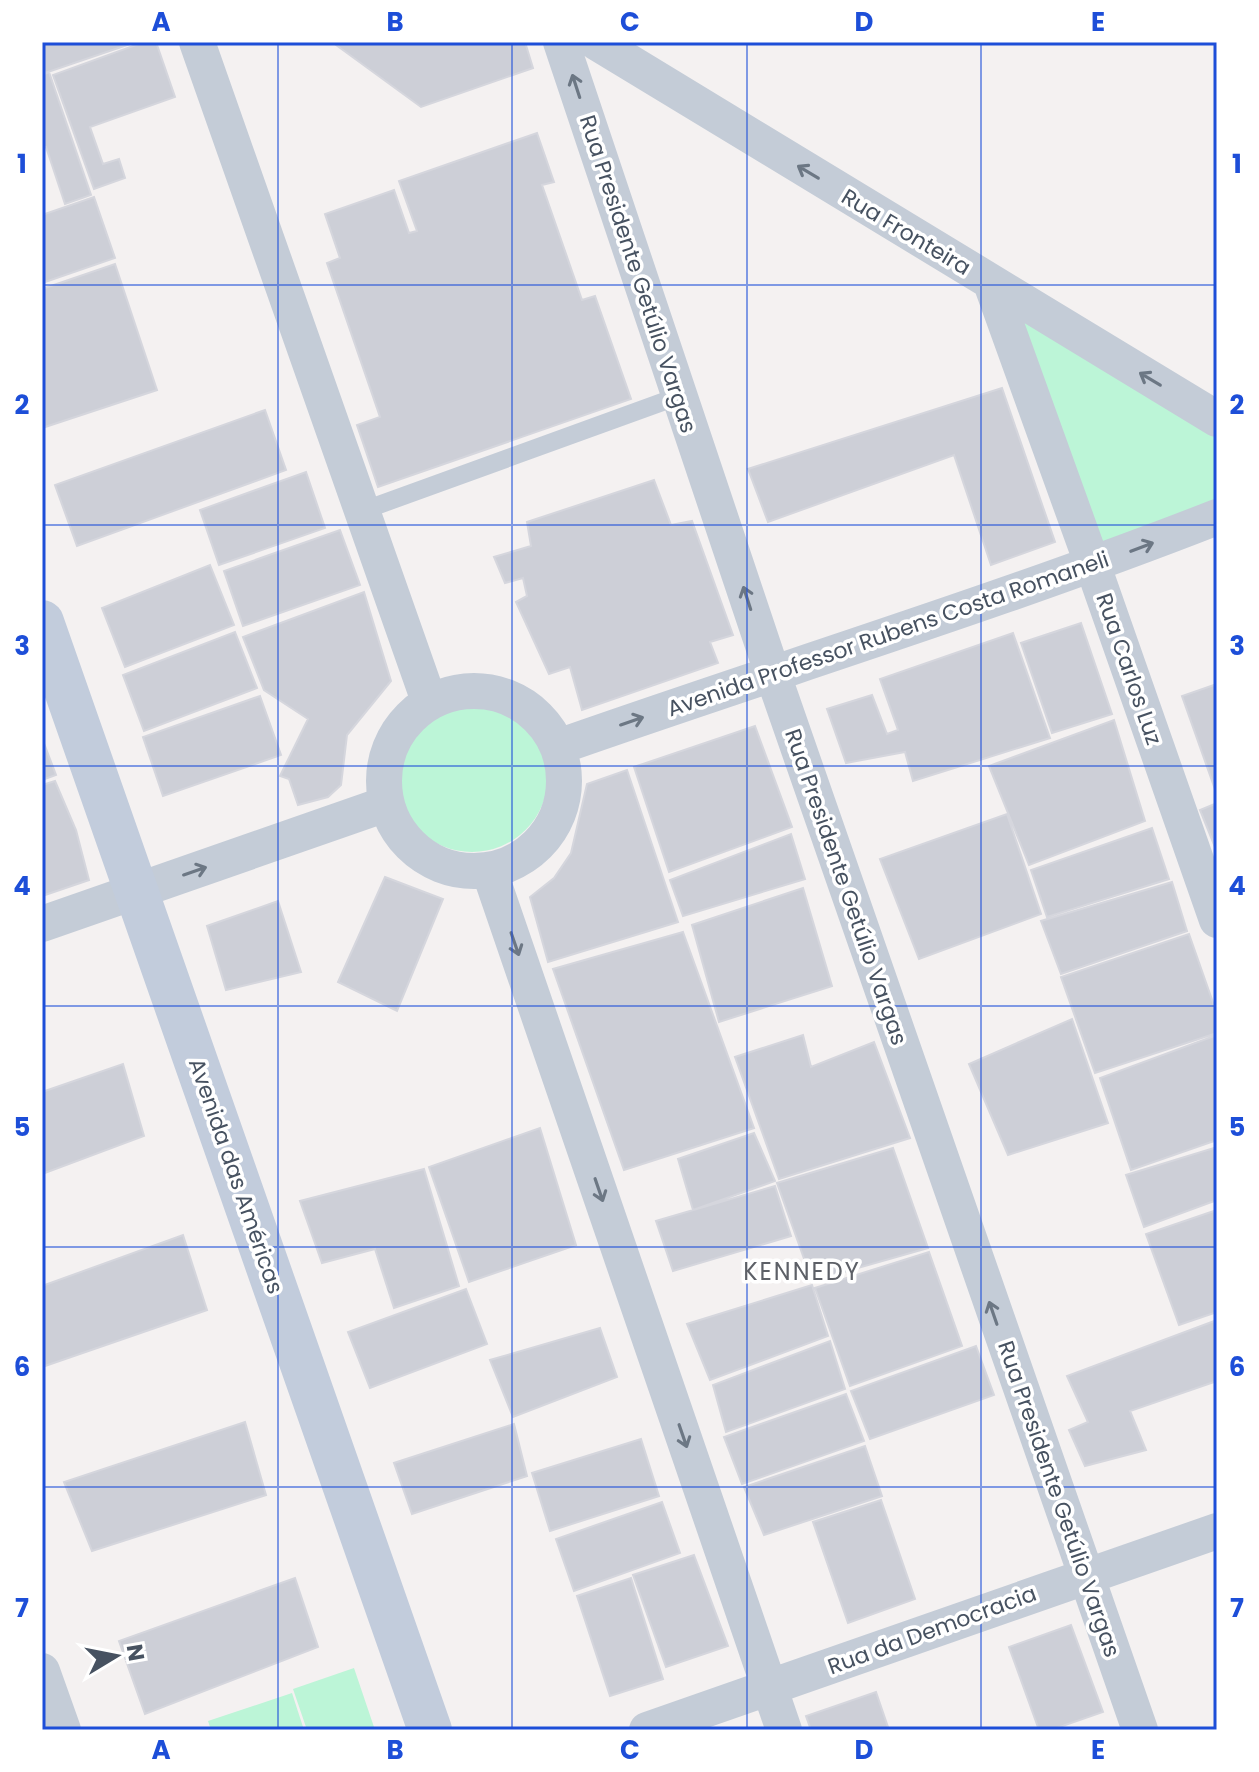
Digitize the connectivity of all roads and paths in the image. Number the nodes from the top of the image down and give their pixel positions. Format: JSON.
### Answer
{"nodes":[{"id":1,"x":197,"y":42,"type":"edge"},
{"id":2,"x":561,"y":42,"type":"edge"},
{"id":3,"x":596,"y":42,"type":"edge"},
{"id":4,"x":991,"y":283,"type":"junction"},
{"id":5,"x":679,"y":396,"type":"junction"},
{"id":6,"x":1217,"y":419,"type":"edge"},
{"id":7,"x":362,"y":511,"type":"junction"},
{"id":8,"x":1217,"y":517,"type":"edge"},
{"id":9,"x":1093,"y":566,"type":"junction"},
{"id":10,"x":42,"y":622,"type":"edge"},
{"id":11,"x":772,"y":672,"type":"junction"},
{"id":12,"x":429,"y":701,"type":"junction"},
{"id":13,"x":558,"y":747,"type":"junction"},
{"id":14,"x":386,"y":804,"type":"junction"},
{"id":15,"x":489,"y":870,"type":"junction"},
{"id":16,"x":135,"y":892,"type":"junction"},
{"id":17,"x":1217,"y":920,"type":"edge"},
{"id":18,"x":42,"y":924,"type":"edge"},
{"id":19,"x":1217,"y":1531,"type":"edge"},
{"id":20,"x":1086,"y":1575,"type":"junction"},
{"id":21,"x":42,"y":1671,"type":"edge"},
{"id":22,"x":769,"y":1688,"type":"junction"},
{"id":23,"x":63,"y":1730,"type":"edge"},
{"id":24,"x":430,"y":1730,"type":"edge"},
{"id":25,"x":647,"y":1730,"type":"edge"},
{"id":26,"x":784,"y":1730,"type":"edge"},
{"id":27,"x":1140,"y":1730,"type":"edge"}],
"edges":[{"from":1,"to":7,"type":"street"},
{"from":5,"to":2,"type":"street","name":"Rua Presidente Getúlio Vargas","one_way":true},
{"from":4,"to":3,"type":"street","name":"Rua Fronteira","one_way":true},
{"from":6,"to":4,"type":"street","name":"Rua Fronteira","one_way":true},
{"from":4,"to":9,"type":"street","name":"Rua Carlos Luz"},
{"from":5,"to":7,"type":"lane"},
{"from":11,"to":5,"type":"street","name":"Rua Presidente Getúlio Vargas","one_way":true},
{"from":7,"to":12,"type":"street"},
{"from":9,"to":8,"type":"street","name":"Avenida Professor Rubens Costa Romaneli","one_way":true},
{"from":9,"to":11,"type":"street","name":"Avenida Professor Rubens Costa Romaneli"},
{"from":9,"to":17,"type":"street","name":"Rua Carlos Luz"},
{"from":10,"to":16,"type":"main road","name":"Avenida das Américas"},
{"from":13,"to":11,"type":"street","name":"Avenida Professor Rubens Costa Romaneli","one_way":true},
{"from":20,"to":11,"type":"street","name":"Rua Presidente Getúlio Vargas","one_way":true},
{"from":12,"to":13,"type":"street"},
{"from":12,"to":14,"type":"street"},
{"from":13,"to":15,"type":"street"},
{"from":14,"to":15,"type":"street"},
{"from":16,"to":14,"type":"street","one_way":true},
{"from":15,"to":22,"type":"street","one_way":true},
{"from":16,"to":18,"type":"street"},
{"from":16,"to":24,"type":"main road","name":"Avenida das Américas"},
{"from":19,"to":20,"type":"street","name":"Rua da Democracia"},
{"from":20,"to":22,"type":"street","name":"Rua da Democracia"},
{"from":20,"to":27,"type":"street","name":"Rua Presidente Getúlio Vargas"},
{"from":21,"to":23,"type":"street"},
{"from":22,"to":25,"type":"street","name":"Rua da Democracia"},
{"from":22,"to":26,"type":"street"}]}
